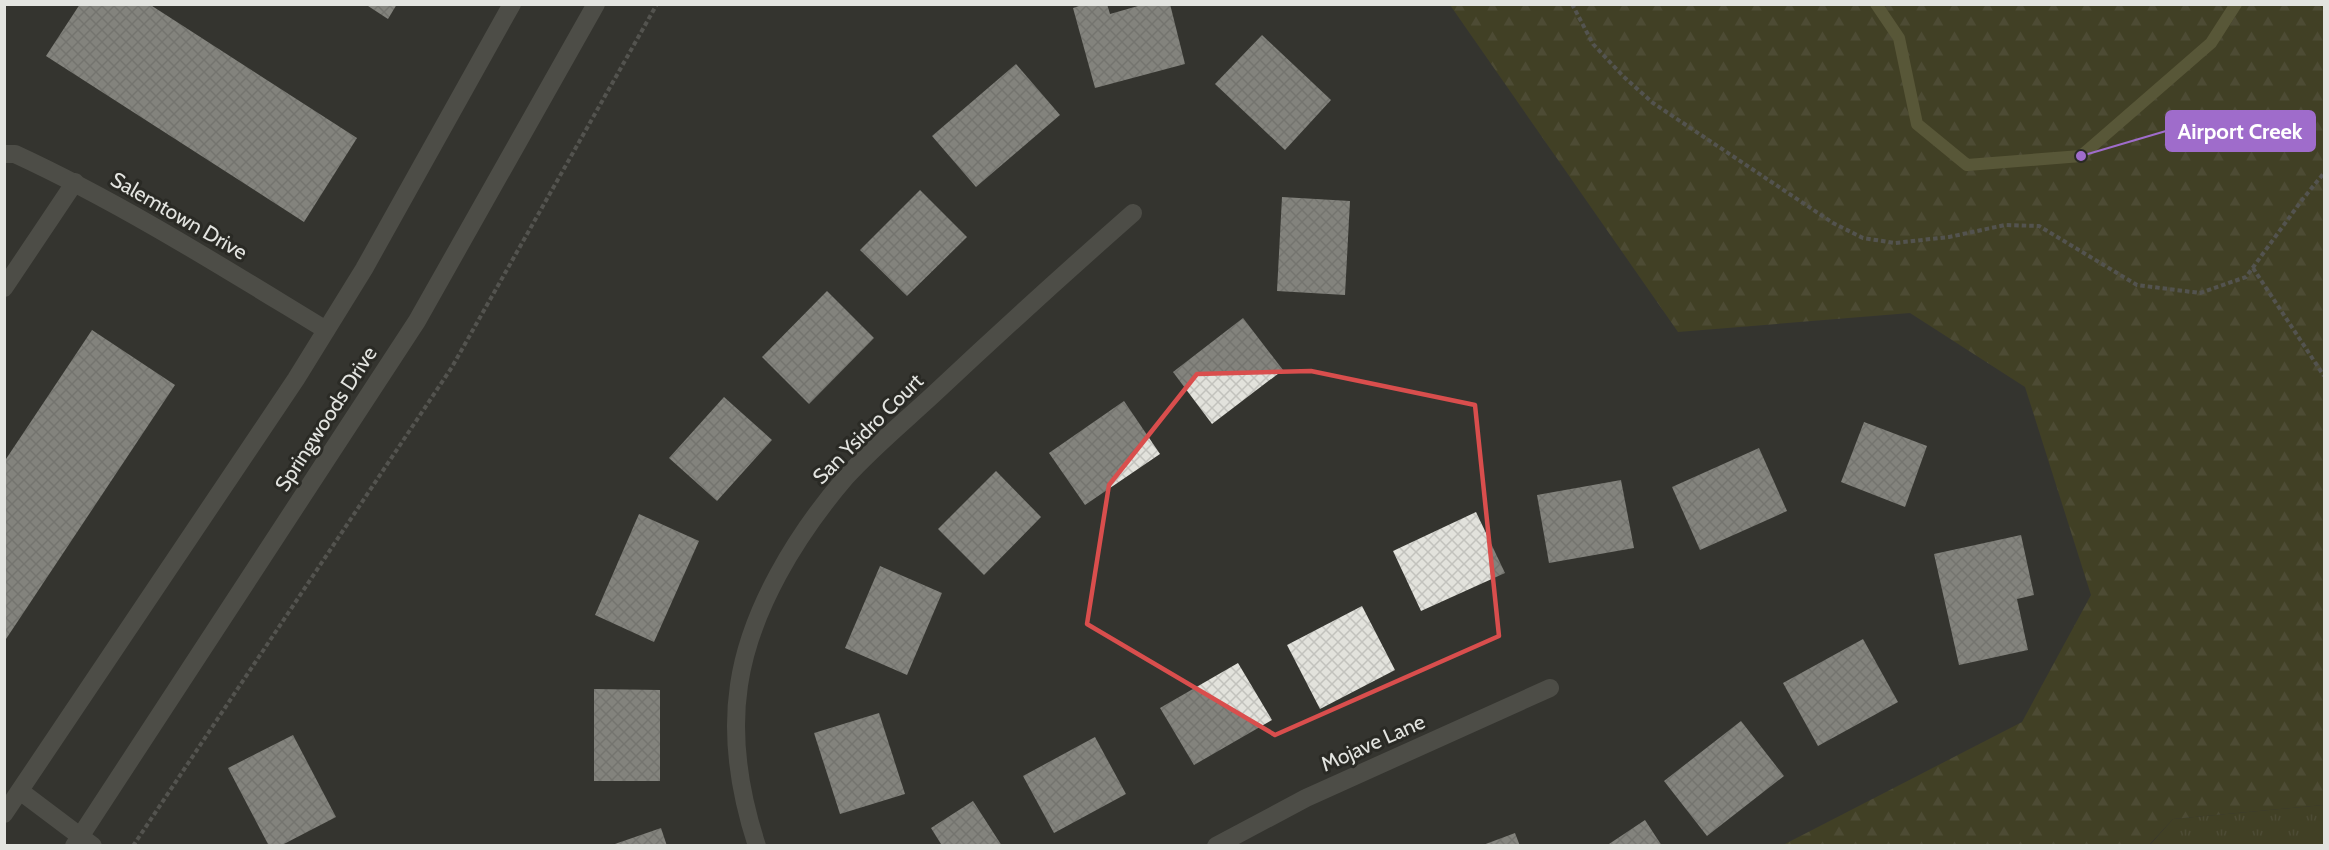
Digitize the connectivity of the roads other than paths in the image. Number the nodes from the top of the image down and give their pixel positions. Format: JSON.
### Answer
{"nodes":[{"id":1,"x":512,"y":4,"type":"edge"},
{"id":2,"x":596,"y":4,"type":"edge"},
{"id":3,"x":4,"y":154,"type":"edge"},
{"id":4,"x":75,"y":182,"type":"junction"},
{"id":5,"x":1133,"y":213,"type":"dead end"},
{"id":6,"x":4,"y":288,"type":"edge"},
{"id":7,"x":326,"y":330,"type":"junction"},
{"id":8,"x":1550,"y":688,"type":"dead end"},
{"id":9,"x":20,"y":791,"type":"junction"},
{"id":10,"x":4,"y":814,"type":"edge"},
{"id":11,"x":83,"y":842,"type":"edge"},
{"id":12,"x":757,"y":846,"type":"edge"},
{"id":13,"x":1216,"y":846,"type":"edge"}],
"edges":[{"from":1,"to":7,"type":"street"},
{"from":2,"to":11,"type":"street","name":"Springwoods Drive"},
{"from":3,"to":4,"type":"street","name":"Salemtown Drive"},
{"from":4,"to":6,"type":"street"},
{"from":4,"to":7,"type":"street","name":"Salemtown Drive"},
{"from":5,"to":12,"type":"street","name":"San Ysidro Court"},
{"from":7,"to":9,"type":"street"},
{"from":8,"to":13,"type":"street","name":"Mojave Lane"},
{"from":9,"to":10,"type":"street"},
{"from":9,"to":11,"type":"street"}]}
